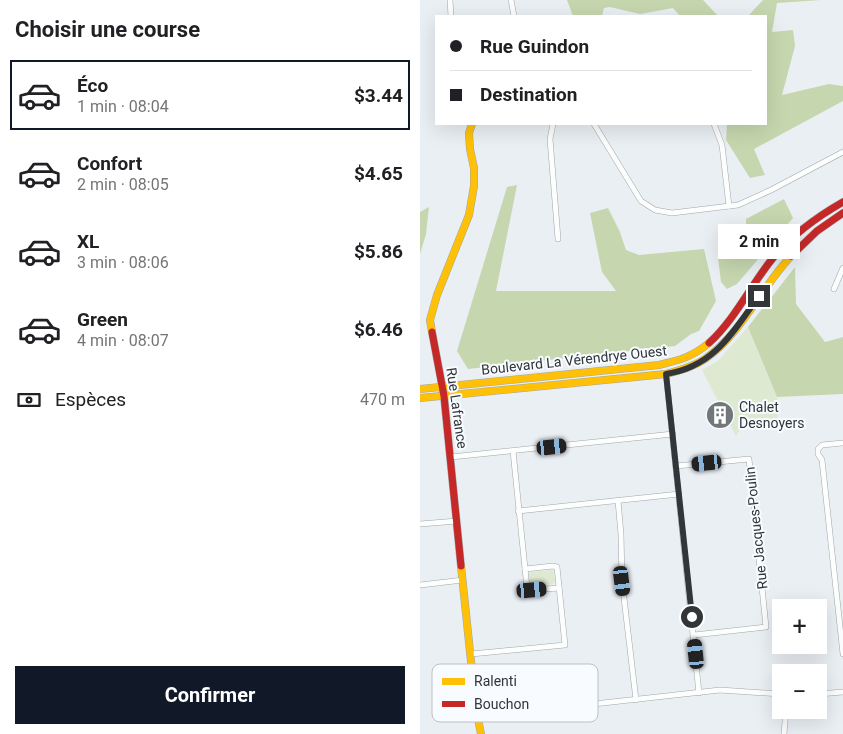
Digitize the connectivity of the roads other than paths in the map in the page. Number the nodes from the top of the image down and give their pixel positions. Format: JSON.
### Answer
{"nodes":[{"id":1,"x":450,"y":0,"type":"edge"},
{"id":2,"x":511,"y":0,"type":"edge"},
{"id":3,"x":451,"y":15,"type":"edge"},
{"id":4,"x":514,"y":15,"type":"edge"},
{"id":5,"x":472,"y":125,"type":"edge"},
{"id":6,"x":553,"y":125,"type":"edge"},
{"id":7,"x":595,"y":125,"type":"edge"},
{"id":8,"x":714,"y":125,"type":"edge"},
{"id":9,"x":843,"y":152,"type":"edge"},
{"id":10,"x":843,"y":202,"type":"edge"},
{"id":11,"x":729,"y":206,"type":"junction"},
{"id":12,"x":843,"y":213,"type":"edge"},
{"id":13,"x":558,"y":240,"type":"dead end"},
{"id":14,"x":843,"y":268,"type":"edge"},
{"id":15,"x":834,"y":289,"type":"dead end"},
{"id":16,"x":666,"y":374,"type":"junction"},
{"id":17,"x":443,"y":387,"type":"junction"},
{"id":18,"x":420,"y":389,"type":"edge"},
{"id":19,"x":444,"y":396,"type":"junction"},
{"id":20,"x":420,"y":398,"type":"edge"},
{"id":21,"x":672,"y":434,"type":"junction"},
{"id":22,"x":843,"y":444,"type":"edge"},
{"id":23,"x":513,"y":451,"type":"junction"},
{"id":24,"x":451,"y":457,"type":"junction"},
{"id":25,"x":676,"y":466,"type":"junction"},
{"id":26,"x":679,"y":494,"type":"junction"},
{"id":27,"x":618,"y":501,"type":"junction"},
{"id":28,"x":518,"y":511,"type":"junction"},
{"id":29,"x":457,"y":520,"type":"junction"},
{"id":30,"x":420,"y":524,"type":"edge"},
{"id":31,"x":525,"y":568,"type":"junction"},
{"id":32,"x":464,"y":580,"type":"junction"},
{"id":33,"x":420,"y":585,"type":"edge"},
{"id":34,"x":559,"y":588,"type":"junction"},
{"id":35,"x":694,"y":636,"type":"junction"},
{"id":36,"x":471,"y":654,"type":"junction"},
{"id":37,"x":843,"y":654,"type":"edge"},
{"id":38,"x":472,"y":664,"type":"edge"},
{"id":39,"x":843,"y":692,"type":"edge"},
{"id":40,"x":699,"y":693,"type":"junction"},
{"id":41,"x":772,"y":693,"type":"edge"},
{"id":42,"x":827,"y":693,"type":"edge"},
{"id":43,"x":636,"y":700,"type":"junction"},
{"id":44,"x":598,"y":704,"type":"edge"},
{"id":45,"x":785,"y":719,"type":"edge"},
{"id":46,"x":784,"y":734,"type":"edge"}],
"edges":[{"from":1,"to":3,"type":"street"},
{"from":2,"to":4,"type":"street"},
{"from":5,"to":17,"type":"main road","name":"Rue Lafrance"},
{"from":6,"to":13,"type":"street"},
{"from":7,"to":11,"type":"street"},
{"from":8,"to":11,"type":"street"},
{"from":9,"to":11,"type":"street"},
{"from":10,"to":17,"type":"main road","name":"Boulevard La Vérendrye Ouest"},
{"from":12,"to":16,"type":"main road","name":"Boulevard La Vérendrye Ouest"},
{"from":14,"to":15,"type":"street"},
{"from":16,"to":19,"type":"main road","name":"Boulevard La Vérendrye Ouest"},
{"from":16,"to":21,"type":"street"},
{"from":17,"to":18,"type":"main road","name":"Boulevard La Vérendrye Ouest"},
{"from":17,"to":19,"type":"main road","name":"Rue Lafrance"},
{"from":19,"to":20,"type":"main road","name":"Boulevard La Vérendrye Ouest"},
{"from":19,"to":24,"type":"main road","name":"Rue Lafrance"},
{"from":21,"to":23,"type":"street"},
{"from":21,"to":25,"type":"street"},
{"from":22,"to":37,"type":"street"},
{"from":23,"to":24,"type":"street"},
{"from":23,"to":28,"type":"street"},
{"from":24,"to":29,"type":"main road","name":"Rue Lafrance"},
{"from":25,"to":26,"type":"street"},
{"from":25,"to":35,"type":"street","name":"Rue Jacques-Poulin"},
{"from":26,"to":27,"type":"street"},
{"from":26,"to":35,"type":"street"},
{"from":27,"to":28,"type":"street"},
{"from":27,"to":43,"type":"street"},
{"from":28,"to":31,"type":"street"},
{"from":29,"to":30,"type":"street"},
{"from":29,"to":32,"type":"main road","name":"Rue Lafrance"},
{"from":31,"to":34,"type":"street"},
{"from":31,"to":34,"type":"street"},
{"from":32,"to":33,"type":"street"},
{"from":32,"to":36,"type":"main road","name":"Rue Lafrance"},
{"from":34,"to":36,"type":"street"},
{"from":35,"to":40,"type":"street"},
{"from":36,"to":38,"type":"main road","name":"Rue Lafrance"},
{"from":39,"to":42,"type":"street"},
{"from":40,"to":41,"type":"street"},
{"from":40,"to":43,"type":"street"},
{"from":43,"to":44,"type":"street"},
{"from":45,"to":46,"type":"street"}]}
